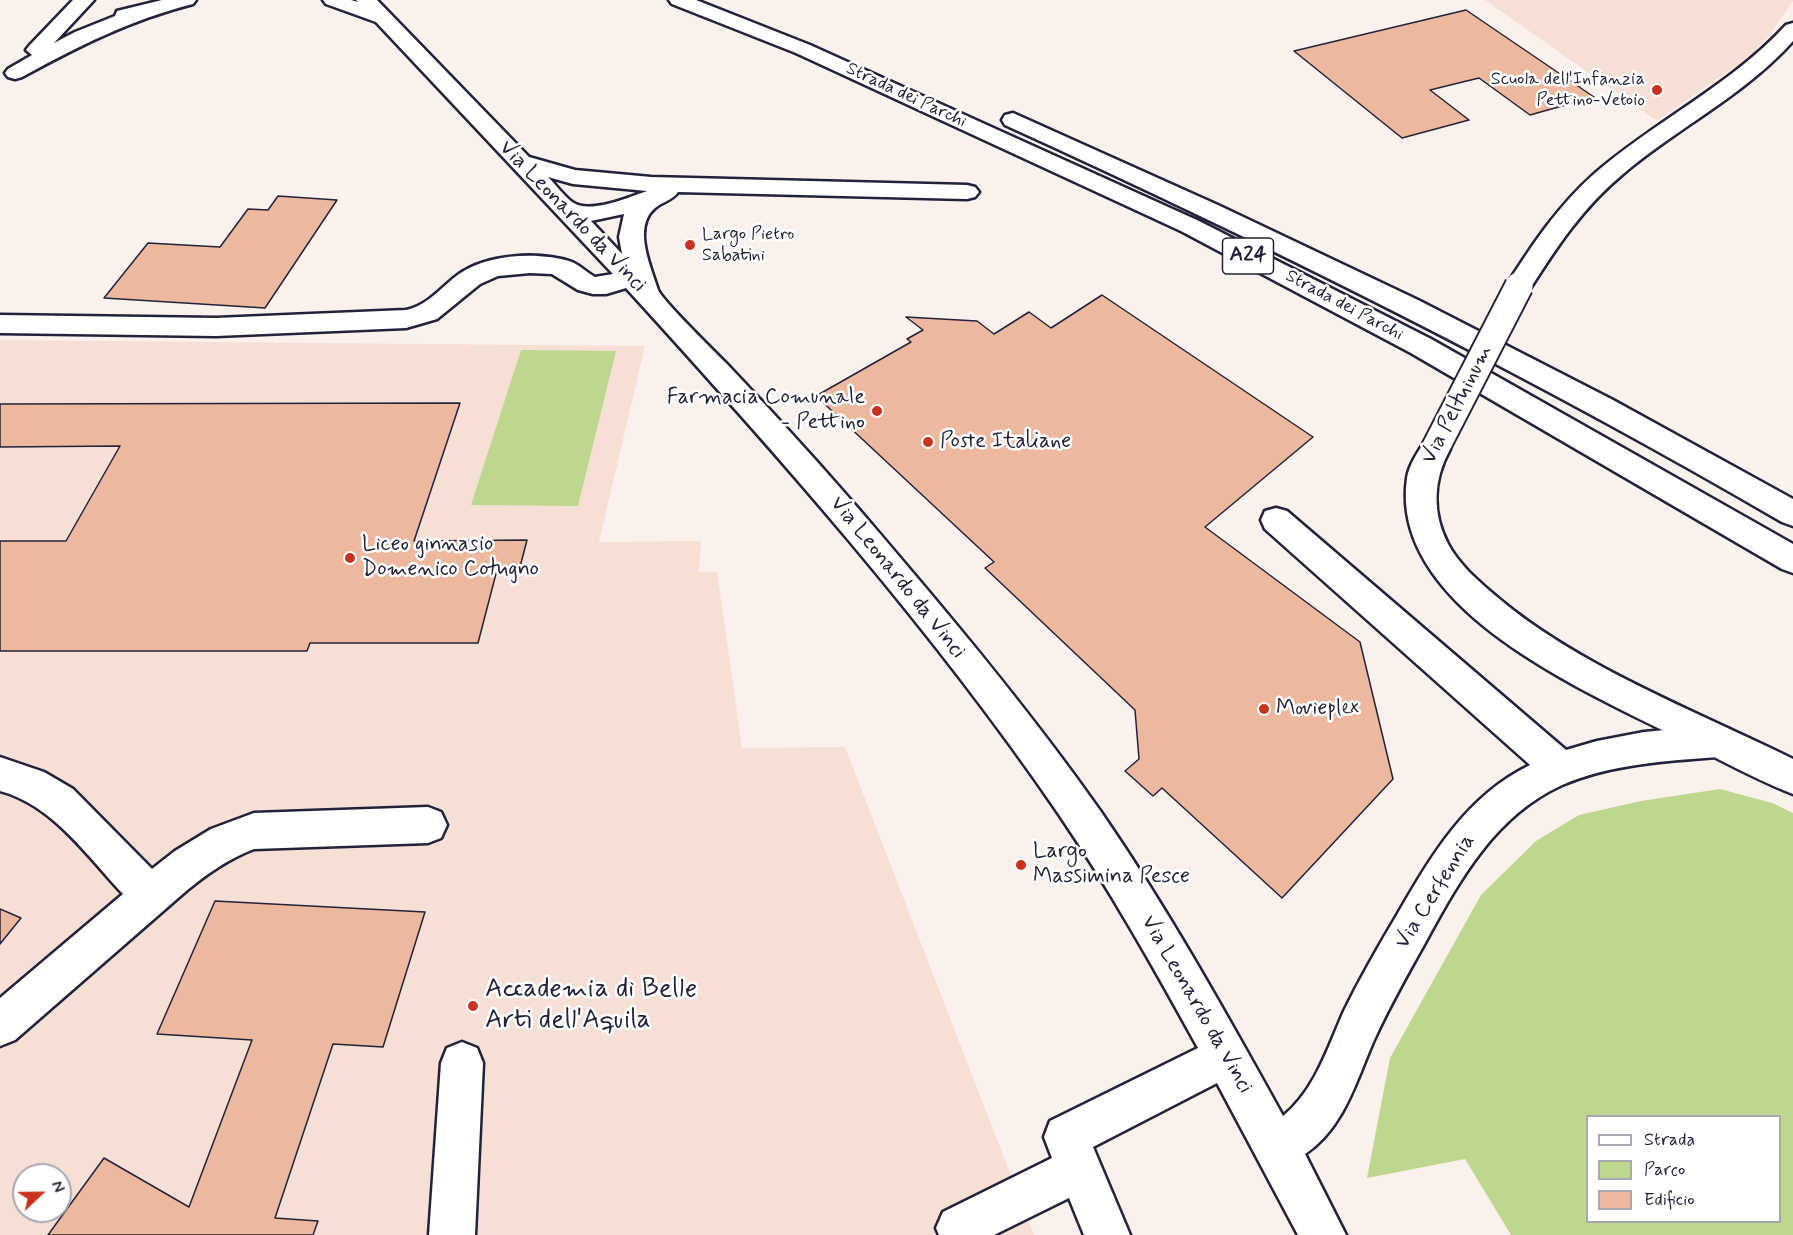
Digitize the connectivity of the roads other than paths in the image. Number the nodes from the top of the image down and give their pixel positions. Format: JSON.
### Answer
{"nodes":[{"id":1,"x":85,"y":0,"type":"edge"},
{"id":2,"x":186,"y":0,"type":"edge"},
{"id":3,"x":333,"y":0,"type":"edge"},
{"id":4,"x":366,"y":0,"type":"edge"},
{"id":5,"x":679,"y":0,"type":"edge"},
{"id":6,"x":733,"y":0,"type":"edge"},
{"id":7,"x":383,"y":18,"type":"junction"},
{"id":8,"x":98,"y":22,"type":"junction"},
{"id":9,"x":60,"y":25,"type":"junction"},
{"id":10,"x":1793,"y":29,"type":"edge"},
{"id":11,"x":13,"y":64,"type":"edge"},
{"id":12,"x":0,"y":88,"type":"edge"},
{"id":13,"x":521,"y":162,"type":"junction"},
{"id":14,"x":658,"y":188,"type":"junction"},
{"id":15,"x":967,"y":192,"type":"dead end"},
{"id":16,"x":567,"y":209,"type":"junction"},
{"id":17,"x":639,"y":286,"type":"junction"},
{"id":18,"x":0,"y":324,"type":"edge"},
{"id":19,"x":1793,"y":514,"type":"edge"},
{"id":20,"x":1276,"y":520,"type":"dead end"},
{"id":21,"x":1793,"y":560,"type":"edge"},
{"id":22,"x":1718,"y":741,"type":"junction"},
{"id":23,"x":1561,"y":769,"type":"junction"},
{"id":24,"x":0,"y":774,"type":"edge"},
{"id":25,"x":1793,"y":777,"type":"edge"},
{"id":26,"x":428,"y":825,"type":"dead end"},
{"id":27,"x":151,"y":895,"type":"junction"},
{"id":28,"x":0,"y":1025,"type":"edge"},
{"id":29,"x":1226,"y":1056,"type":"junction"},
{"id":30,"x":462,"y":1063,"type":"dead end"},
{"id":31,"x":1276,"y":1146,"type":"junction"},
{"id":32,"x":1079,"y":1169,"type":"junction"},
{"id":33,"x":452,"y":1235,"type":"edge"},
{"id":34,"x":962,"y":1235,"type":"edge"},
{"id":35,"x":1107,"y":1235,"type":"edge"},
{"id":36,"x":1323,"y":1235,"type":"edge"}],
"edges":[{"from":1,"to":8,"type":"main road"},
{"from":1,"to":9,"type":"main road"},
{"from":2,"to":8,"type":"main road"},
{"from":3,"to":7,"type":"main road"},
{"from":4,"to":7,"type":"main road","name":"Via Leonardo da Vinci"},
{"from":5,"to":21,"type":"main road","name":"Strada dei Parchi","number":"A24"},
{"from":6,"to":19,"type":"main road","name":"Strada dei Parchi","number":"A24"},
{"from":7,"to":13,"type":"main road","name":"Via Leonardo da Vinci"},
{"from":8,"to":9,"type":"main road"},
{"from":8,"to":11,"type":"main road"},
{"from":9,"to":11,"type":"main road"},
{"from":10,"to":22,"type":"main road","name":"Via Peltuinum","bridge":true},
{"from":11,"to":12,"type":"main road"},
{"from":13,"to":14,"type":"main road"},
{"from":13,"to":16,"type":"main road","name":"Via Leonardo da Vinci"},
{"from":14,"to":15,"type":"main road"},
{"from":14,"to":16,"type":"main road"},
{"from":14,"to":17,"type":"main road"},
{"from":16,"to":17,"type":"main road","name":"Via Leonardo da Vinci"},
{"from":17,"to":18,"type":"main road"},
{"from":17,"to":29,"type":"main road","name":"Via Leonardo da Vinci"},
{"from":20,"to":23,"type":"main road"},
{"from":22,"to":23,"type":"main road","name":"Via Cerfennia"},
{"from":22,"to":25,"type":"main road","name":"Via Peltuinum"},
{"from":23,"to":31,"type":"main road","name":"Via Cerfennia"},
{"from":24,"to":27,"type":"main road"},
{"from":26,"to":27,"type":"main road"},
{"from":27,"to":28,"type":"main road"},
{"from":29,"to":31,"type":"main road","name":"Via Leonardo da Vinci"},
{"from":29,"to":32,"type":"main road"},
{"from":30,"to":33,"type":"main road"},
{"from":31,"to":36,"type":"main road","name":"Via Leonardo da Vinci"},
{"from":32,"to":34,"type":"main road"},
{"from":32,"to":35,"type":"main road"}]}
